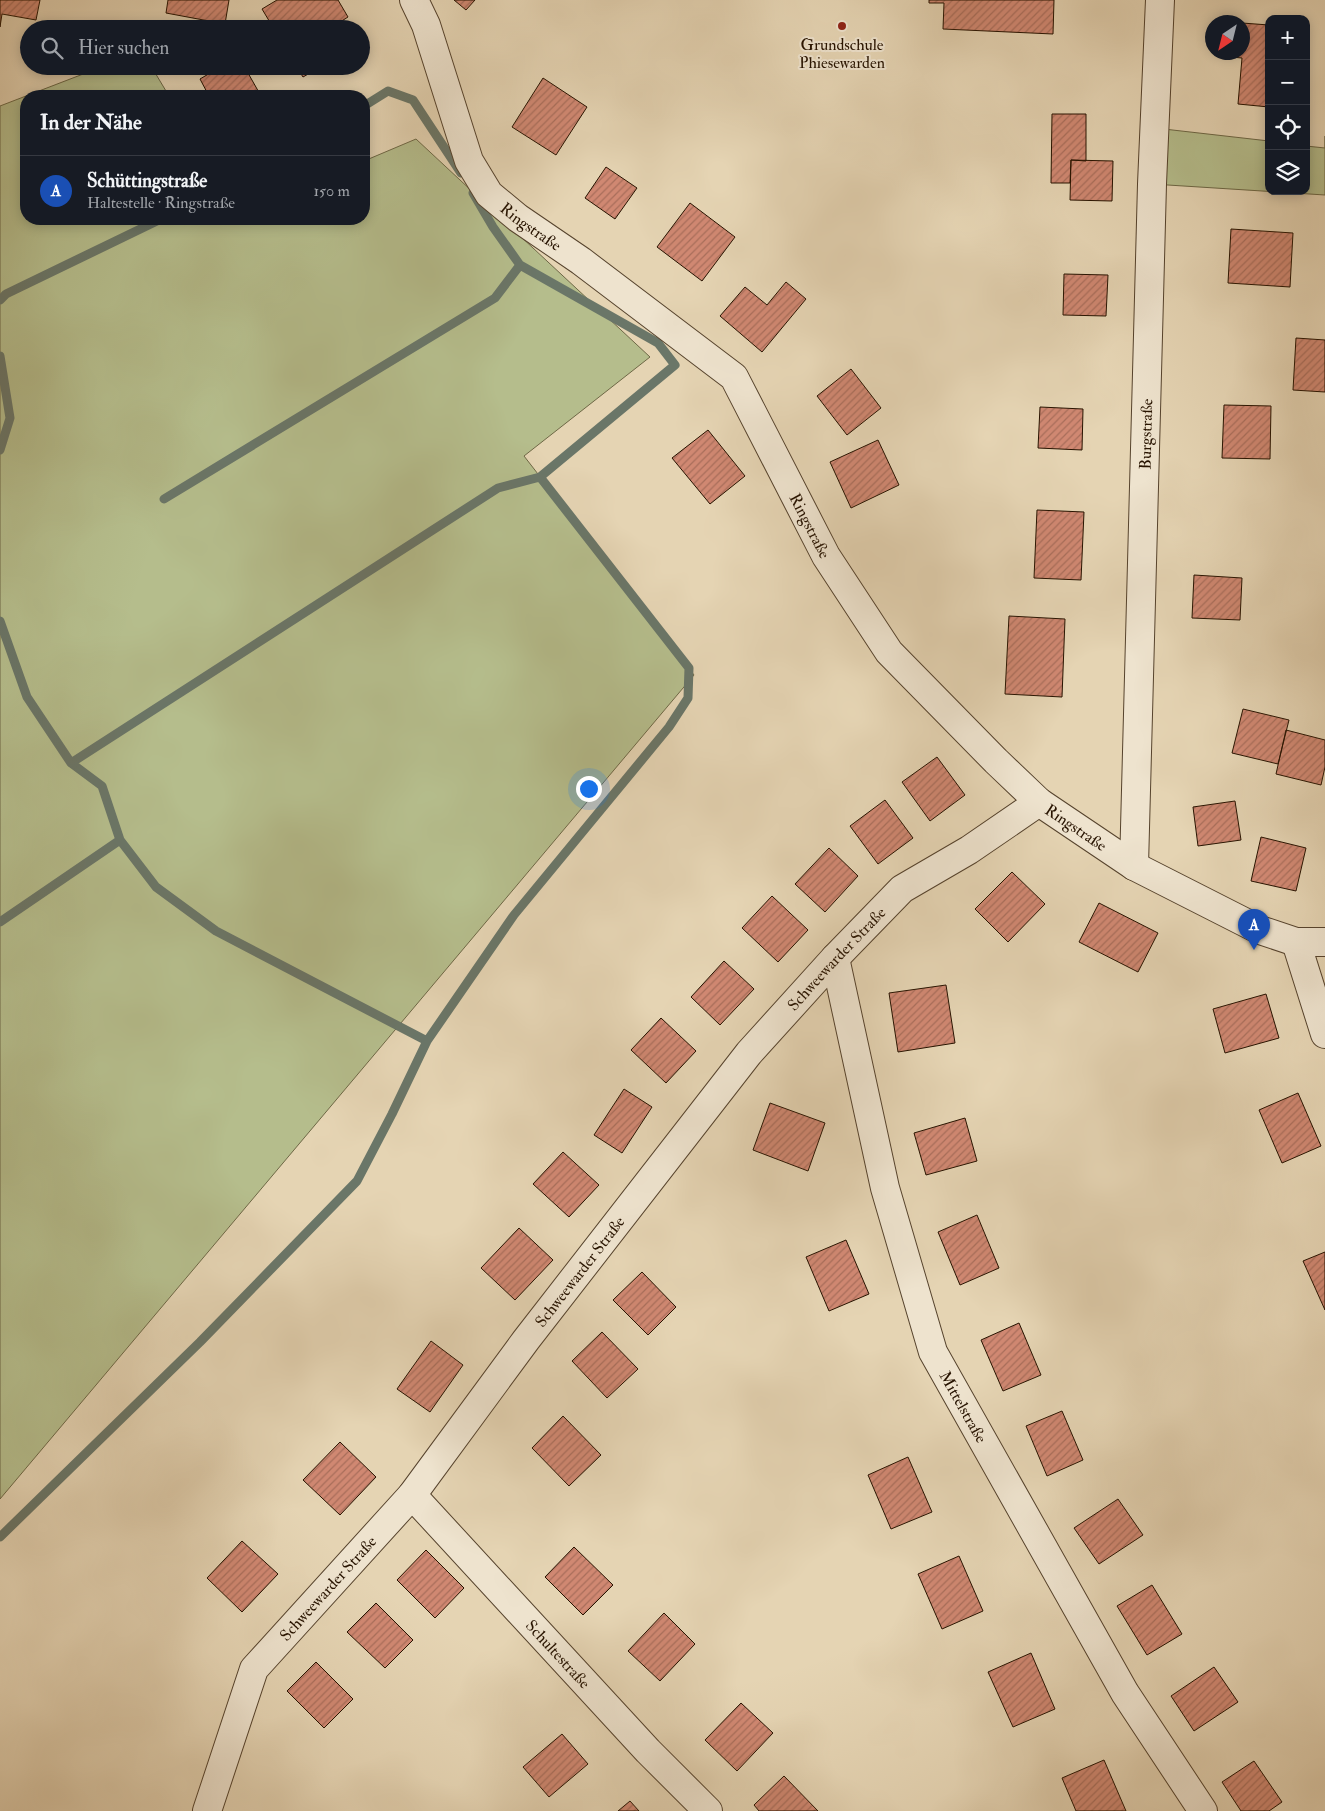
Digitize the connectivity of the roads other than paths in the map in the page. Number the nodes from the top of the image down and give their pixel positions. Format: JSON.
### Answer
{"nodes":[{"id":1,"x":414,"y":0,"type":"edge"},
{"id":2,"x":1160,"y":0,"type":"edge"},
{"id":3,"x":1039,"y":802,"type":"junction"},
{"id":4,"x":1134,"y":866,"type":"junction"},
{"id":5,"x":1296,"y":942,"type":"junction"},
{"id":6,"x":1325,"y":942,"type":"edge"},
{"id":7,"x":835,"y":958,"type":"junction"},
{"id":8,"x":1325,"y":1034,"type":"edge"},
{"id":9,"x":412,"y":1495,"type":"junction"},
{"id":10,"x":207,"y":1811,"type":"edge"},
{"id":11,"x":708,"y":1811,"type":"edge"},
{"id":12,"x":1203,"y":1811,"type":"edge"}],
"edges":[{"from":1,"to":3,"type":"street","name":"Ringstraße"},
{"from":2,"to":4,"type":"street","name":"Burgstraße"},
{"from":3,"to":4,"type":"street","name":"Ringstraße"},
{"from":3,"to":7,"type":"street","name":"Schweewarder Straße"},
{"from":4,"to":5,"type":"street","name":"Ringstraße"},
{"from":5,"to":6,"type":"street","name":"Ringstraße"},
{"from":5,"to":8,"type":"street"},
{"from":7,"to":9,"type":"street","name":"Schweewarder Straße"},
{"from":7,"to":12,"type":"street","name":"Mittelstraße"},
{"from":9,"to":10,"type":"street","name":"Schweewarder Straße"},
{"from":9,"to":11,"type":"street","name":"Schultestraße"}]}
